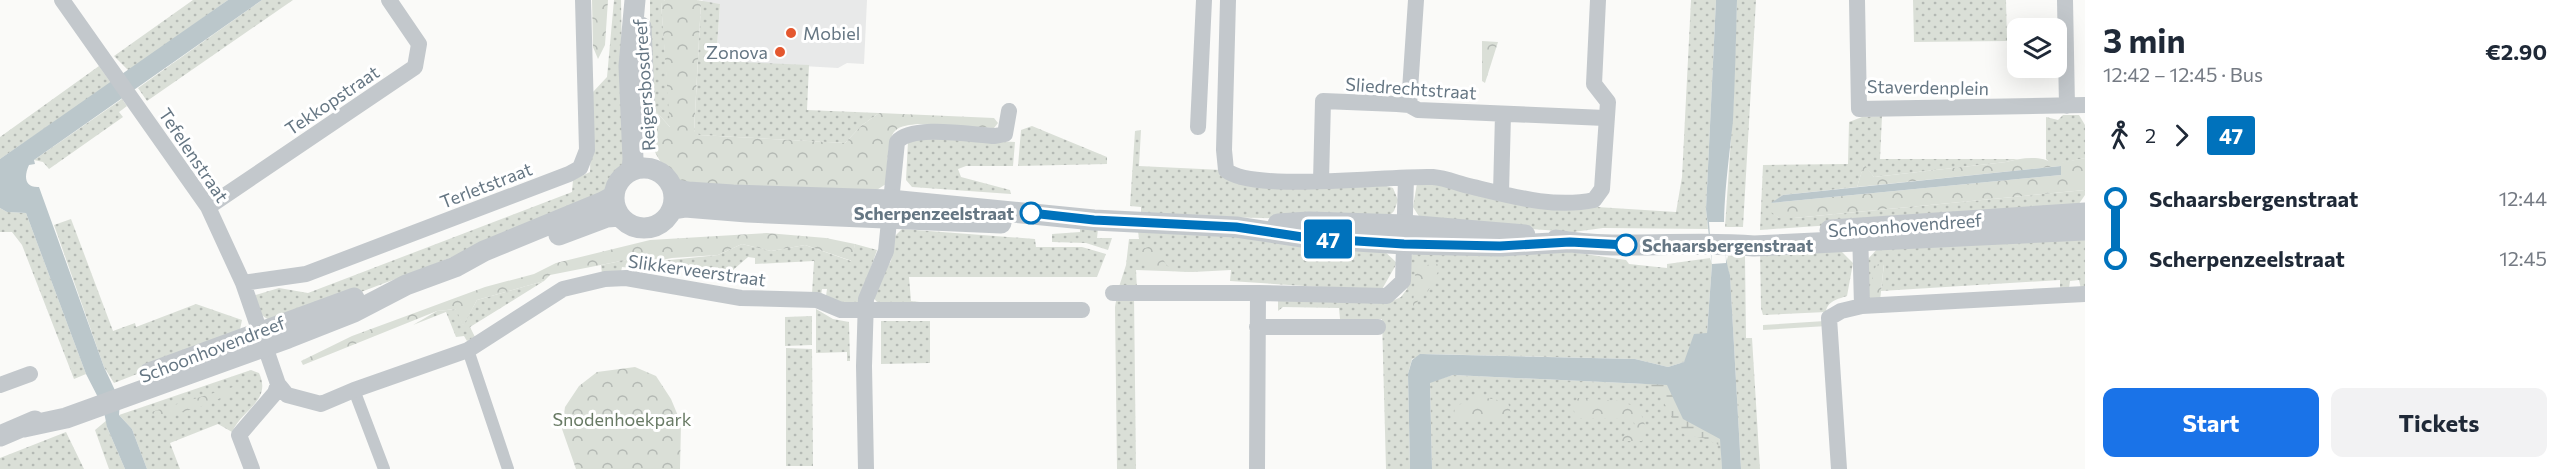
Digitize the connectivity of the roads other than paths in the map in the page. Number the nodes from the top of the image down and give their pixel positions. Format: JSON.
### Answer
{"nodes":[{"id":1,"x":62,"y":0,"type":"edge"},
{"id":2,"x":389,"y":0,"type":"edge"},
{"id":3,"x":583,"y":0,"type":"edge"},
{"id":4,"x":636,"y":0,"type":"edge"},
{"id":5,"x":1416,"y":0,"type":"edge"},
{"id":6,"x":1598,"y":0,"type":"edge"},
{"id":7,"x":1857,"y":0,"type":"edge"},
{"id":8,"x":2065,"y":0,"type":"edge"},
{"id":9,"x":1204,"y":1,"type":"edge"},
{"id":10,"x":1228,"y":1,"type":"edge"},
{"id":11,"x":1201,"y":64,"type":"junction"},
{"id":12,"x":1226,"y":66,"type":"junction"},
{"id":13,"x":1409,"y":105,"type":"junction"},
{"id":14,"x":2085,"y":105,"type":"edge"},
{"id":15,"x":2067,"y":106,"type":"junction"},
{"id":16,"x":1009,"y":111,"type":"dead end"},
{"id":17,"x":1503,"y":114,"type":"junction"},
{"id":18,"x":1605,"y":118,"type":"junction"},
{"id":19,"x":1198,"y":127,"type":"dead end"},
{"id":20,"x":642,"y":170,"type":"junction"},
{"id":21,"x":1406,"y":178,"type":"junction"},
{"id":22,"x":1320,"y":181,"type":"junction"},
{"id":23,"x":1501,"y":193,"type":"junction"},
{"id":24,"x":614,"y":196,"type":"junction"},
{"id":25,"x":673,"y":199,"type":"junction"},
{"id":26,"x":208,"y":207,"type":"junction"},
{"id":27,"x":890,"y":209,"type":"junction"},
{"id":28,"x":2085,"y":213,"type":"edge"},
{"id":29,"x":620,"y":216,"type":"junction"},
{"id":30,"x":2085,"y":230,"type":"edge"},
{"id":31,"x":1405,"y":235,"type":"junction"},
{"id":32,"x":1860,"y":235,"type":"junction"},
{"id":33,"x":455,"y":267,"type":"junction"},
{"id":34,"x":243,"y":283,"type":"junction"},
{"id":35,"x":1113,"y":293,"type":"dead end"},
{"id":36,"x":1258,"y":293,"type":"junction"},
{"id":37,"x":2085,"y":294,"type":"edge"},
{"id":38,"x":1862,"y":306,"type":"junction"},
{"id":39,"x":1082,"y":310,"type":"dead end"},
{"id":40,"x":865,"y":311,"type":"junction"},
{"id":41,"x":1257,"y":327,"type":"junction"},
{"id":42,"x":1378,"y":327,"type":"dead end"},
{"id":43,"x":261,"y":339,"type":"junction"},
{"id":44,"x":468,"y":350,"type":"junction"},
{"id":45,"x":30,"y":374,"type":"dead end"},
{"id":46,"x":278,"y":384,"type":"junction"},
{"id":47,"x":0,"y":385,"type":"edge"},
{"id":48,"x":354,"y":390,"type":"junction"},
{"id":49,"x":0,"y":436,"type":"edge"},
{"id":50,"x":252,"y":469,"type":"edge"},
{"id":51,"x":384,"y":469,"type":"edge"},
{"id":52,"x":508,"y":469,"type":"edge"},
{"id":53,"x":866,"y":469,"type":"edge"},
{"id":54,"x":1257,"y":469,"type":"edge"},
{"id":55,"x":1839,"y":469,"type":"edge"}],
"edges":[{"from":1,"to":26,"type":"street","name":"Tefelenstraat"},
{"from":2,"to":26,"type":"street","name":"Tekkopstraat"},
{"from":3,"to":34,"type":"street","name":"Terletstraat"},
{"from":4,"to":20,"type":"street","name":"Reigersbosdreef"},
{"from":5,"to":13,"type":"street"},
{"from":6,"to":18,"type":"street"},
{"from":7,"to":15,"type":"street","name":"Staverdenplein"},
{"from":8,"to":15,"type":"street"},
{"from":9,"to":10,"type":"street"},
{"from":9,"to":11,"type":"street"},
{"from":10,"to":12,"type":"street"},
{"from":11,"to":12,"type":"street"},
{"from":11,"to":19,"type":"street"},
{"from":12,"to":22,"type":"street"},
{"from":13,"to":17,"type":"street","name":"Sliedrechtstraat"},
{"from":13,"to":22,"type":"street","name":"Sliedrechtstraat"},
{"from":14,"to":15,"type":"street","name":"Staverdenplein"},
{"from":16,"to":27,"type":"street"},
{"from":17,"to":18,"type":"street","name":"Sliedrechtstraat"},
{"from":17,"to":23,"type":"street"},
{"from":18,"to":23,"type":"street"},
{"from":20,"to":24,"type":"street"},
{"from":20,"to":25,"type":"street"},
{"from":21,"to":22,"type":"street"},
{"from":21,"to":23,"type":"street"},
{"from":21,"to":31,"type":"street"},
{"from":24,"to":29,"type":"street"},
{"from":24,"to":33,"type":"street","name":"Schoonhovendreef"},
{"from":25,"to":27,"type":"street","name":"Schoonhovendreef"},
{"from":25,"to":29,"type":"street"},
{"from":26,"to":34,"type":"street","name":"Tefelenstraat"},
{"from":27,"to":31,"type":"street","name":"Schoonhovendreef"},
{"from":27,"to":40,"type":"street"},
{"from":28,"to":32,"type":"street","name":"Schoonhovendreef"},
{"from":29,"to":33,"type":"street","name":"Schoonhovendreef"},
{"from":30,"to":32,"type":"street","name":"Schoonhovendreef"},
{"from":31,"to":32,"type":"street","name":"Schoonhovendreef"},
{"from":31,"to":36,"type":"street"},
{"from":32,"to":38,"type":"street"},
{"from":33,"to":43,"type":"street","name":"Schoonhovendreef"},
{"from":34,"to":43,"type":"street","name":"Tefelenstraat"},
{"from":35,"to":36,"type":"street"},
{"from":36,"to":41,"type":"street"},
{"from":37,"to":38,"type":"street"},
{"from":38,"to":55,"type":"street"},
{"from":39,"to":40,"type":"street","name":"Slikkerveerstraat"},
{"from":40,"to":44,"type":"street","name":"Slikkerveerstraat"},
{"from":40,"to":53,"type":"street"},
{"from":41,"to":42,"type":"street"},
{"from":41,"to":54,"type":"street"},
{"from":43,"to":46,"type":"street"},
{"from":43,"to":49,"type":"street","name":"Schoonhovendreef"},
{"from":44,"to":48,"type":"street","name":"Slikkerveerstraat"},
{"from":44,"to":52,"type":"street"},
{"from":45,"to":47,"type":"street"},
{"from":46,"to":48,"type":"street","name":"Slikkerveerstraat"},
{"from":46,"to":50,"type":"street"},
{"from":48,"to":51,"type":"street"}]}
